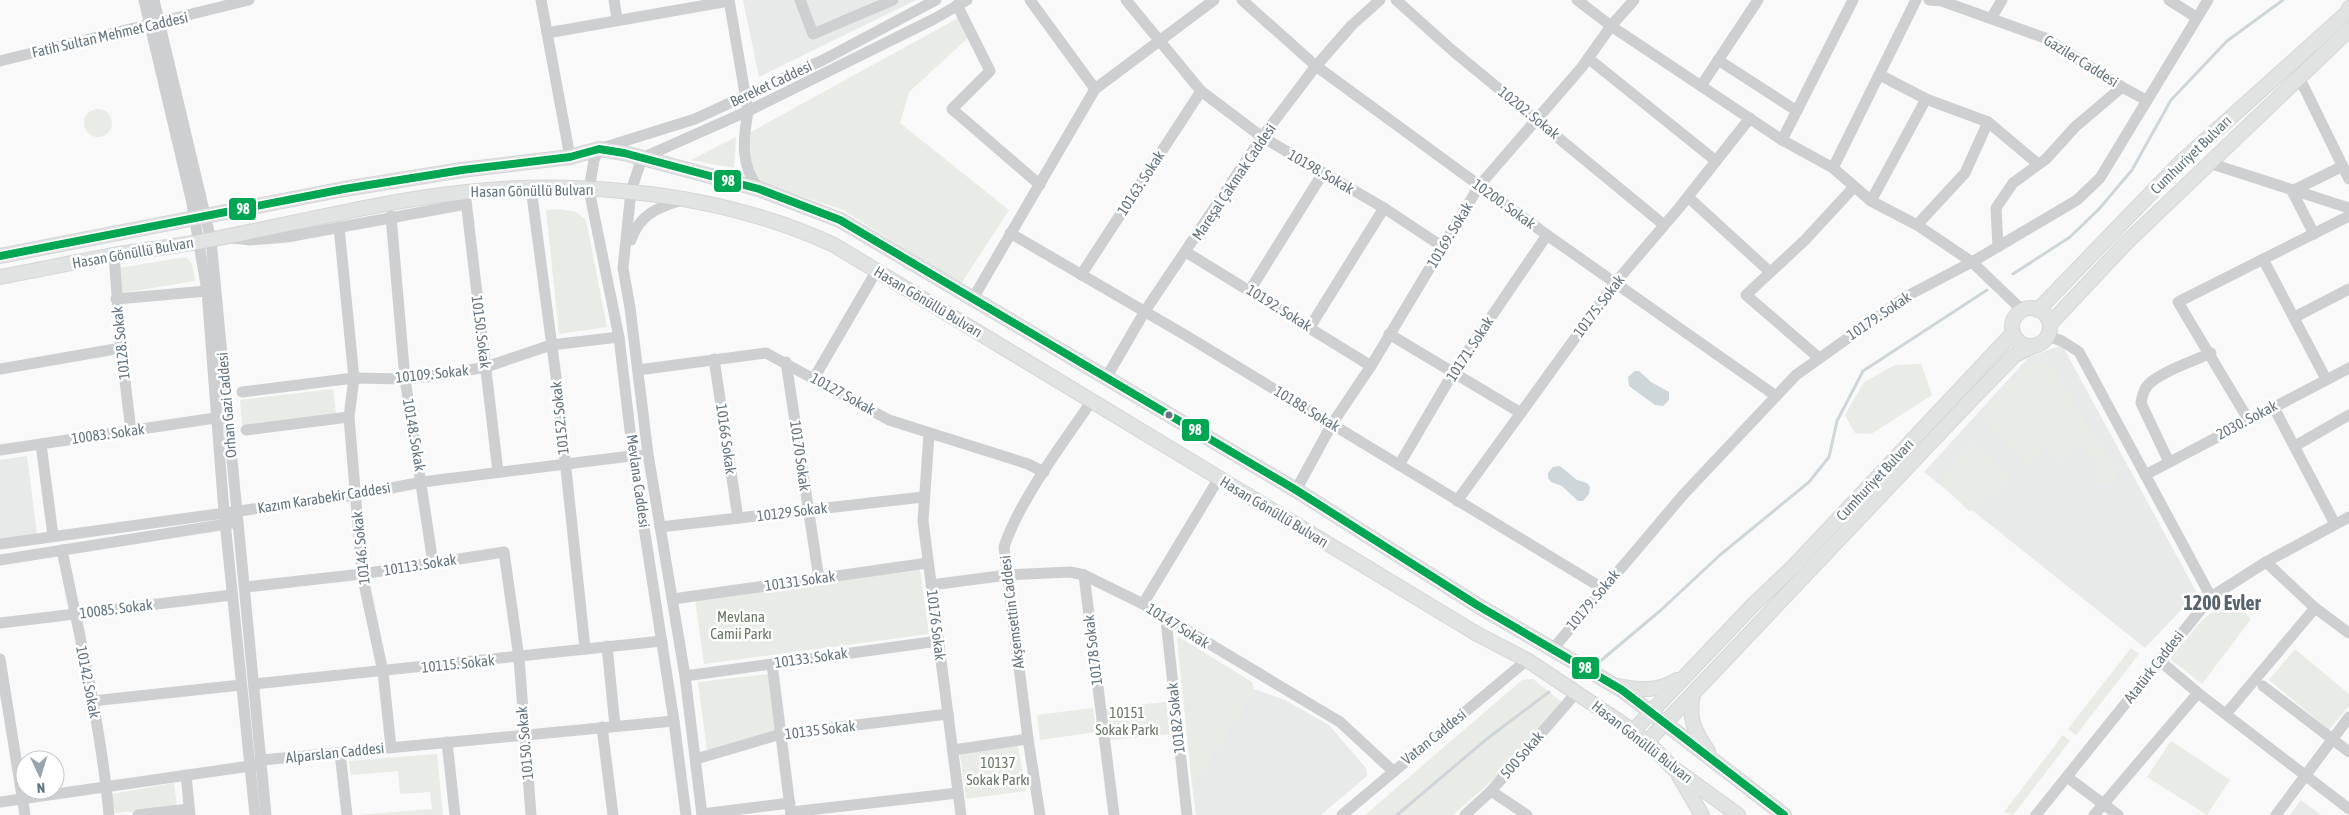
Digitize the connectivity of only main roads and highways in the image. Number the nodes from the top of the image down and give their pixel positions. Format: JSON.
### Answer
{"nodes":[{"id":1,"x":2349,"y":8,"type":"edge"},
{"id":2,"x":2349,"y":30,"type":"edge"},
{"id":3,"x":0,"y":256,"type":"edge"},
{"id":4,"x":0,"y":277,"type":"edge"},
{"id":5,"x":2038,"y":310,"type":"junction"},
{"id":6,"x":2049,"y":330,"type":"junction"},
{"id":7,"x":2013,"y":333,"type":"junction"},
{"id":8,"x":2033,"y":346,"type":"junction"},
{"id":9,"x":1688,"y":673,"type":"junction"},
{"id":10,"x":1612,"y":685,"type":"junction"},
{"id":11,"x":1693,"y":694,"type":"junction"},
{"id":12,"x":1651,"y":712,"type":"junction"},
{"id":13,"x":1665,"y":723,"type":"junction"},
{"id":14,"x":1633,"y":731,"type":"junction"},
{"id":15,"x":1647,"y":742,"type":"junction"},
{"id":16,"x":1715,"y":762,"type":"junction"},
{"id":17,"x":1672,"y":767,"type":"junction"},
{"id":18,"x":1702,"y":815,"type":"edge"},
{"id":19,"x":1738,"y":815,"type":"edge"},
{"id":20,"x":1784,"y":815,"type":"edge"}],
"edges":[{"from":1,"to":5,"type":"main road","name":"Cumhuriyet Bulvarı"},
{"from":2,"to":6,"type":"main road"},
{"from":3,"to":10,"type":"main road","name":"Hasan Gönüllü Bulvarı"},
{"from":4,"to":14,"type":"main road","name":"Hasan Gönüllü Bulvarı"},
{"from":5,"to":6,"type":"main road"},
{"from":5,"to":7,"type":"main road"},
{"from":6,"to":8,"type":"main road"},
{"from":7,"to":8,"type":"main road"},
{"from":7,"to":9,"type":"main road","name":"Cumhuriyet Bulvarı"},
{"from":8,"to":11,"type":"main road"},
{"from":9,"to":10,"type":"main road"},
{"from":9,"to":12,"type":"main road"},
{"from":10,"to":12,"type":"main road","name":"Hasan Gönüllü Bulvarı"},
{"from":11,"to":13,"type":"main road"},
{"from":11,"to":16,"type":"main road"},
{"from":12,"to":13,"type":"main road","name":"Hasan Gönüllü Bulvarı"},
{"from":12,"to":14,"type":"main road"},
{"from":13,"to":15,"type":"main road"},
{"from":13,"to":16,"type":"main road","name":"Hasan Gönüllü Bulvarı"},
{"from":14,"to":15,"type":"main road","name":"Hasan Gönüllü Bulvarı"},
{"from":15,"to":17,"type":"main road","name":"Hasan Gönüllü Bulvarı"},
{"from":16,"to":20,"type":"main road","name":"Hasan Gönüllü Bulvarı"},
{"from":17,"to":18,"type":"main road"},
{"from":17,"to":19,"type":"main road","name":"Hasan Gönüllü Bulvarı"}]}
